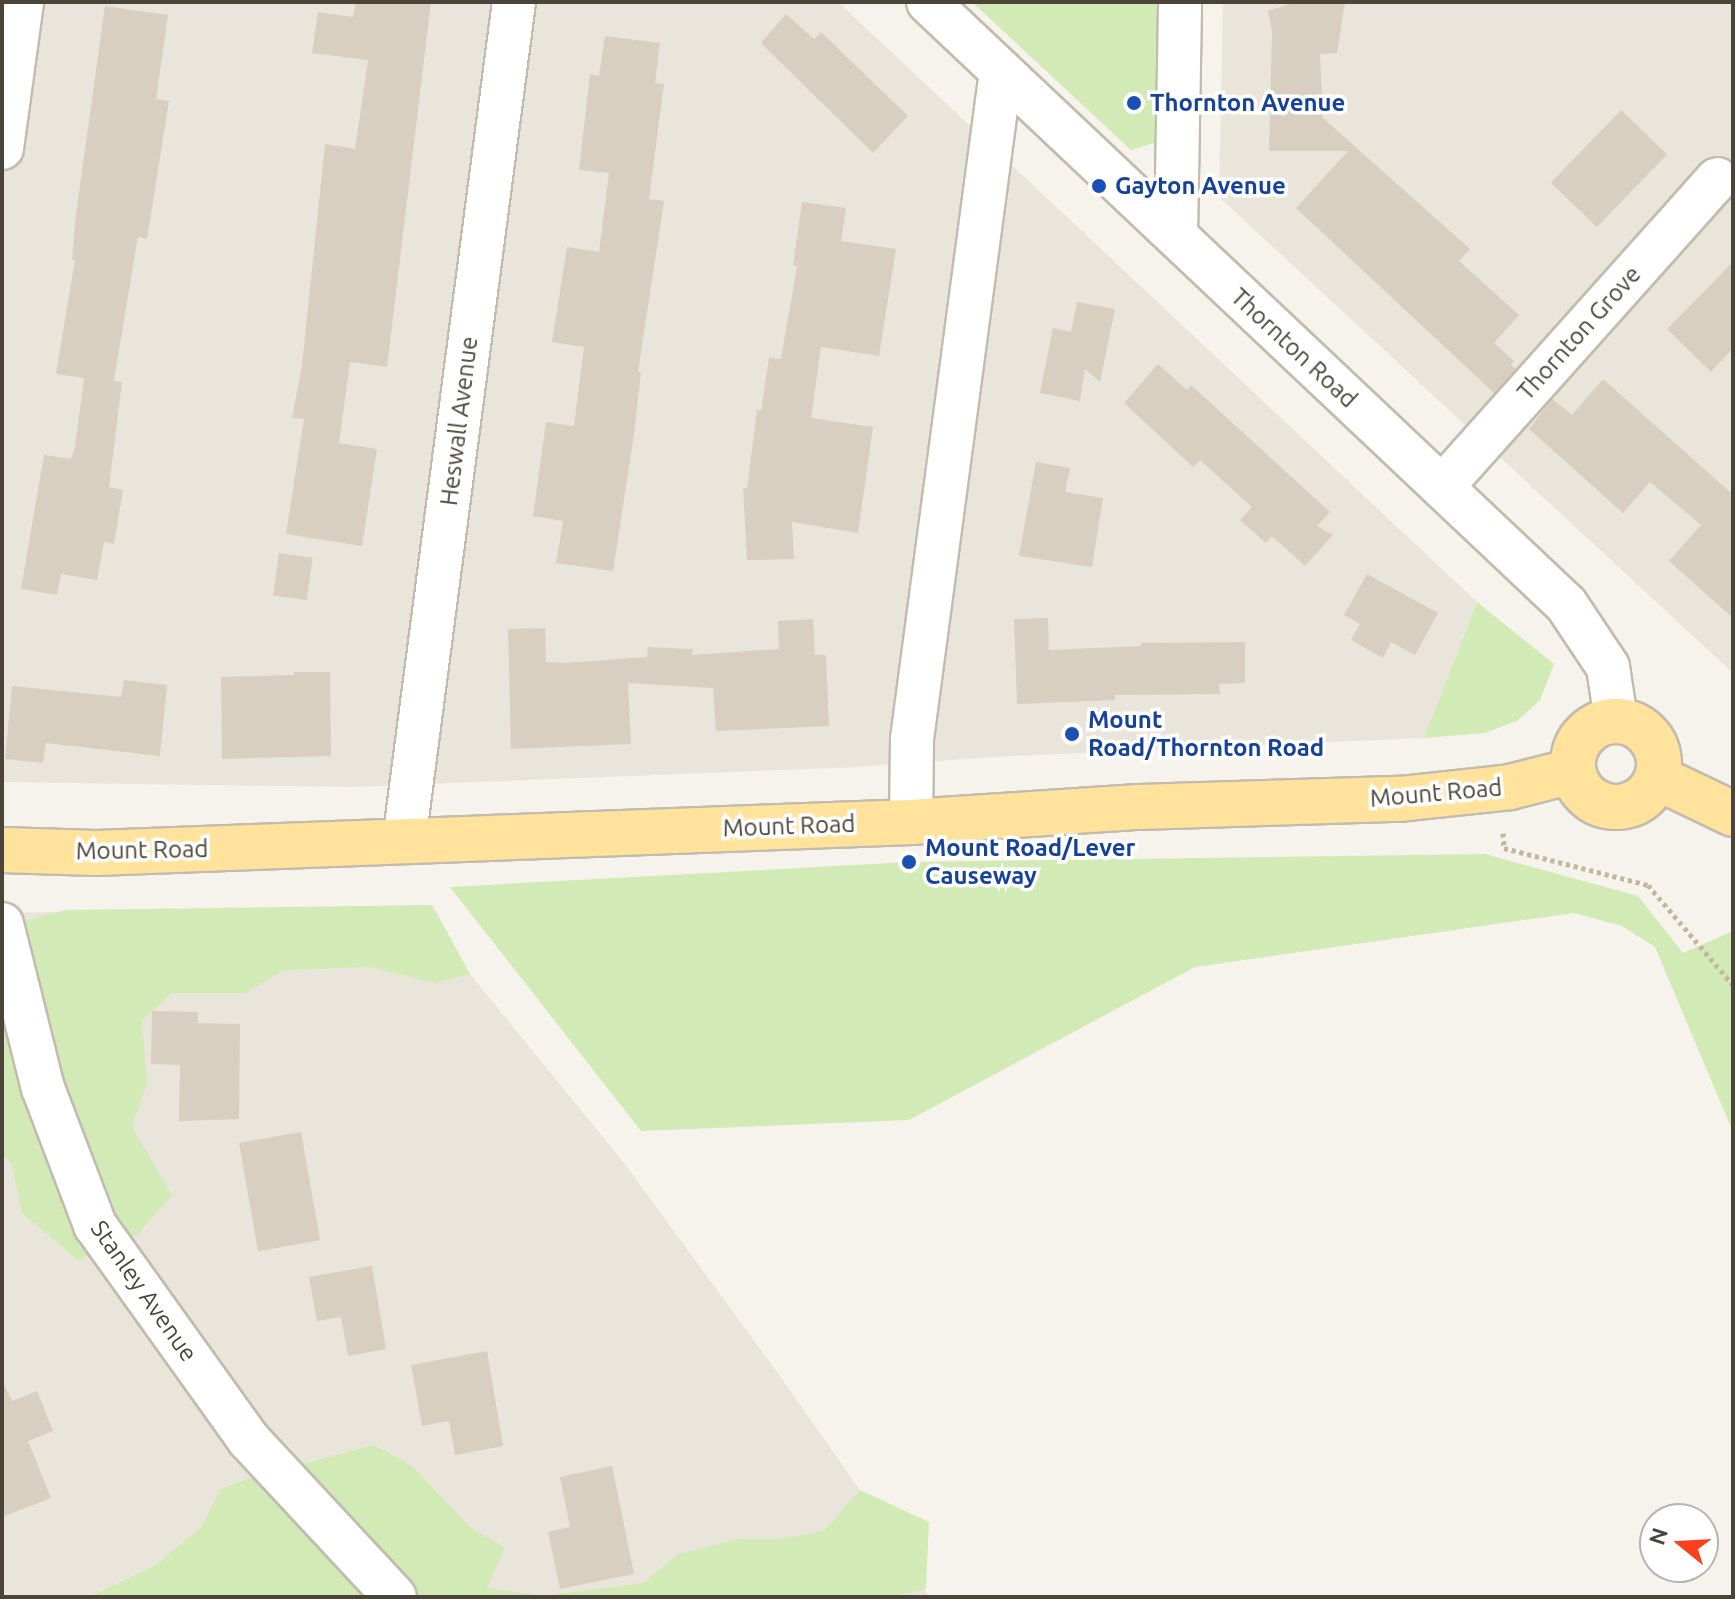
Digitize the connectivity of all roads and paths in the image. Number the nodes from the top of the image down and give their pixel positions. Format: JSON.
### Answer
{"nodes":[{"id":1,"x":22,"y":2,"type":"edge"},
{"id":2,"x":514,"y":2,"type":"edge"},
{"id":3,"x":928,"y":2,"type":"edge"},
{"id":4,"x":1180,"y":2,"type":"edge"},
{"id":5,"x":1001,"y":71,"type":"junction"},
{"id":6,"x":2,"y":148,"type":"edge"},
{"id":7,"x":1717,"y":179,"type":"dead end"},
{"id":8,"x":1176,"y":236,"type":"junction"},
{"id":9,"x":1442,"y":487,"type":"junction"},
{"id":10,"x":1616,"y":720,"type":"junction"},
{"id":11,"x":1573,"y":771,"type":"junction"},
{"id":12,"x":1658,"y":778,"type":"junction"},
{"id":13,"x":1499,"y":788,"type":"junction"},
{"id":14,"x":1733,"y":814,"type":"edge"},
{"id":15,"x":911,"y":822,"type":"junction"},
{"id":16,"x":404,"y":841,"type":"junction"},
{"id":17,"x":2,"y":850,"type":"edge"},
{"id":18,"x":2,"y":924,"type":"edge"},
{"id":19,"x":1733,"y":985,"type":"edge"},
{"id":20,"x":395,"y":1597,"type":"edge"}],
"edges":[{"from":1,"to":6,"type":"street"},
{"from":2,"to":16,"type":"street","name":"Heswall Avenue"},
{"from":3,"to":5,"type":"street","name":"Thornton Road"},
{"from":4,"to":8,"type":"street"},
{"from":5,"to":8,"type":"street","name":"Thornton Road"},
{"from":5,"to":15,"type":"street"},
{"from":7,"to":9,"type":"street","name":"Thornton Grove"},
{"from":8,"to":9,"type":"street","name":"Thornton Road"},
{"from":9,"to":10,"type":"street","name":"Thornton Road"},
{"from":10,"to":11,"type":"main road"},
{"from":10,"to":12,"type":"main road"},
{"from":11,"to":12,"type":"main road"},
{"from":11,"to":13,"type":"main road","name":"Mount Road"},
{"from":12,"to":14,"type":"main road"},
{"from":13,"to":15,"type":"main road","name":"Mount Road"},
{"from":13,"to":19,"type":"path"},
{"from":15,"to":16,"type":"main road","name":"Mount Road"},
{"from":16,"to":17,"type":"main road","name":"Mount Road"},
{"from":18,"to":20,"type":"street","name":"Stanley Avenue"}]}
